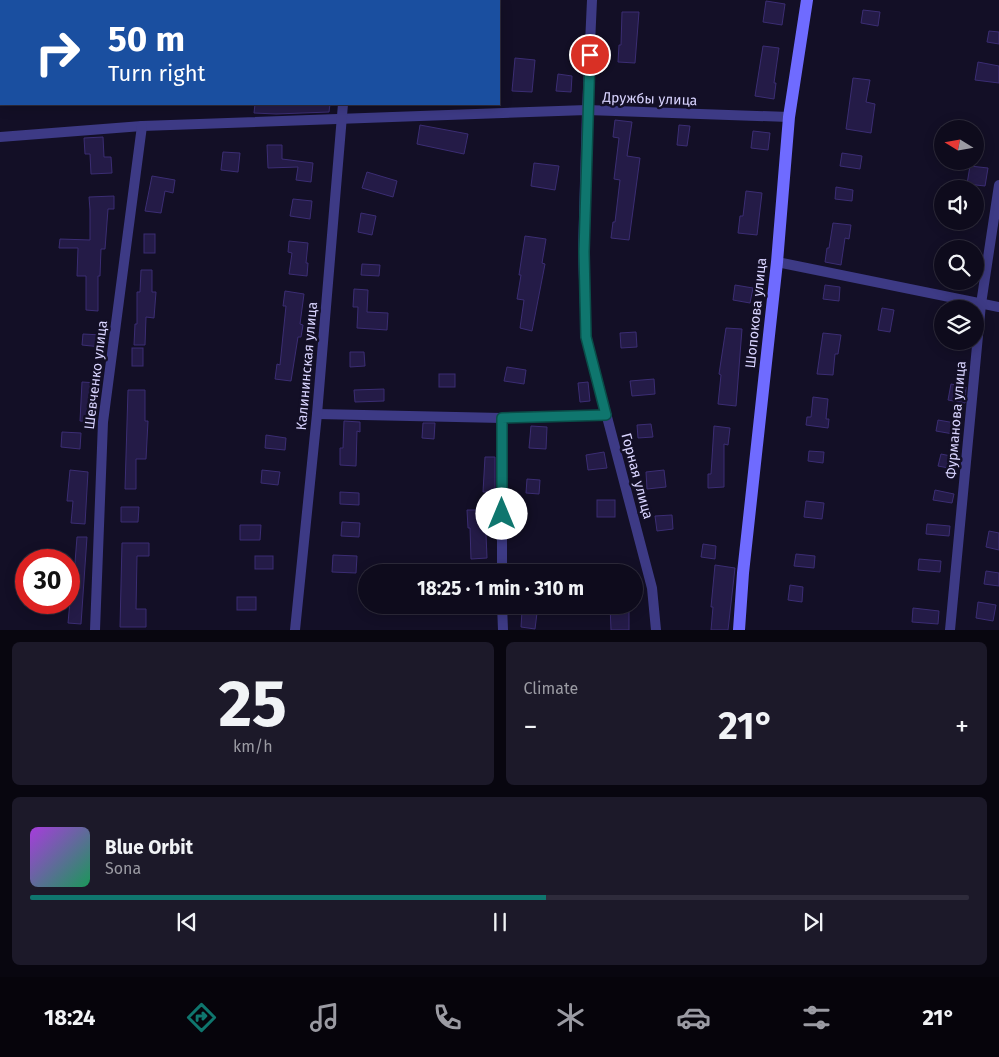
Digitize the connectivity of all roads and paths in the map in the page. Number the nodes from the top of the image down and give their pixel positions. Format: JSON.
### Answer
{"nodes":[{"id":1,"x":592,"y":0,"type":"edge"},
{"id":2,"x":807,"y":0,"type":"edge"},
{"id":3,"x":344,"y":105,"type":"edge"},
{"id":4,"x":587,"y":110,"type":"junction"},
{"id":5,"x":789,"y":117,"type":"junction"},
{"id":6,"x":342,"y":119,"type":"junction"},
{"id":7,"x":142,"y":126,"type":"junction"},
{"id":8,"x":0,"y":137,"type":"edge"},
{"id":9,"x":999,"y":185,"type":"edge"},
{"id":10,"x":777,"y":262,"type":"junction"},
{"id":11,"x":962,"y":300,"type":"edge"},
{"id":12,"x":982,"y":300,"type":"edge"},
{"id":13,"x":984,"y":304,"type":"edge"},
{"id":14,"x":999,"y":307,"type":"edge"},
{"id":15,"x":977,"y":350,"type":"edge"},
{"id":16,"x":317,"y":414,"type":"junction"},
{"id":17,"x":606,"y":415,"type":"junction"},
{"id":18,"x":502,"y":418,"type":"junction"},
{"id":19,"x":502,"y":564,"type":"edge"},
{"id":20,"x":502,"y":614,"type":"edge"},
{"id":21,"x":95,"y":630,"type":"edge"},
{"id":22,"x":295,"y":630,"type":"edge"},
{"id":23,"x":502,"y":630,"type":"edge"},
{"id":24,"x":656,"y":630,"type":"edge"},
{"id":25,"x":739,"y":630,"type":"edge"},
{"id":26,"x":950,"y":630,"type":"edge"}],
"edges":[{"from":1,"to":4,"type":"street","name":"Горная улица"},
{"from":2,"to":5,"type":"street","name":"Шопокова улица"},
{"from":3,"to":6,"type":"street","name":"Калининская улица"},
{"from":4,"to":5,"type":"street","name":"Дружбы улица"},
{"from":4,"to":6,"type":"street","name":"Дружбы улица"},
{"from":4,"to":17,"type":"street","name":"Горная улица"},
{"from":5,"to":10,"type":"street","name":"Шопокова улица"},
{"from":6,"to":7,"type":"street","name":"Дружбы улица"},
{"from":6,"to":16,"type":"street","name":"Калининская улица"},
{"from":7,"to":8,"type":"street","name":"Дружбы улица"},
{"from":7,"to":21,"type":"street","name":"Шевченко улица"},
{"from":9,"to":12,"type":"street","name":"Фурманова улица"},
{"from":10,"to":11,"type":"street"},
{"from":10,"to":25,"type":"street","name":"Шопокова улица"},
{"from":13,"to":14,"type":"street"},
{"from":15,"to":26,"type":"street","name":"Фурманова улица"},
{"from":16,"to":18,"type":"street"},
{"from":16,"to":22,"type":"street","name":"Калининская улица"},
{"from":17,"to":18,"type":"street"},
{"from":17,"to":24,"type":"street","name":"Горная улица"},
{"from":18,"to":19,"type":"street"},
{"from":20,"to":23,"type":"street"}]}
